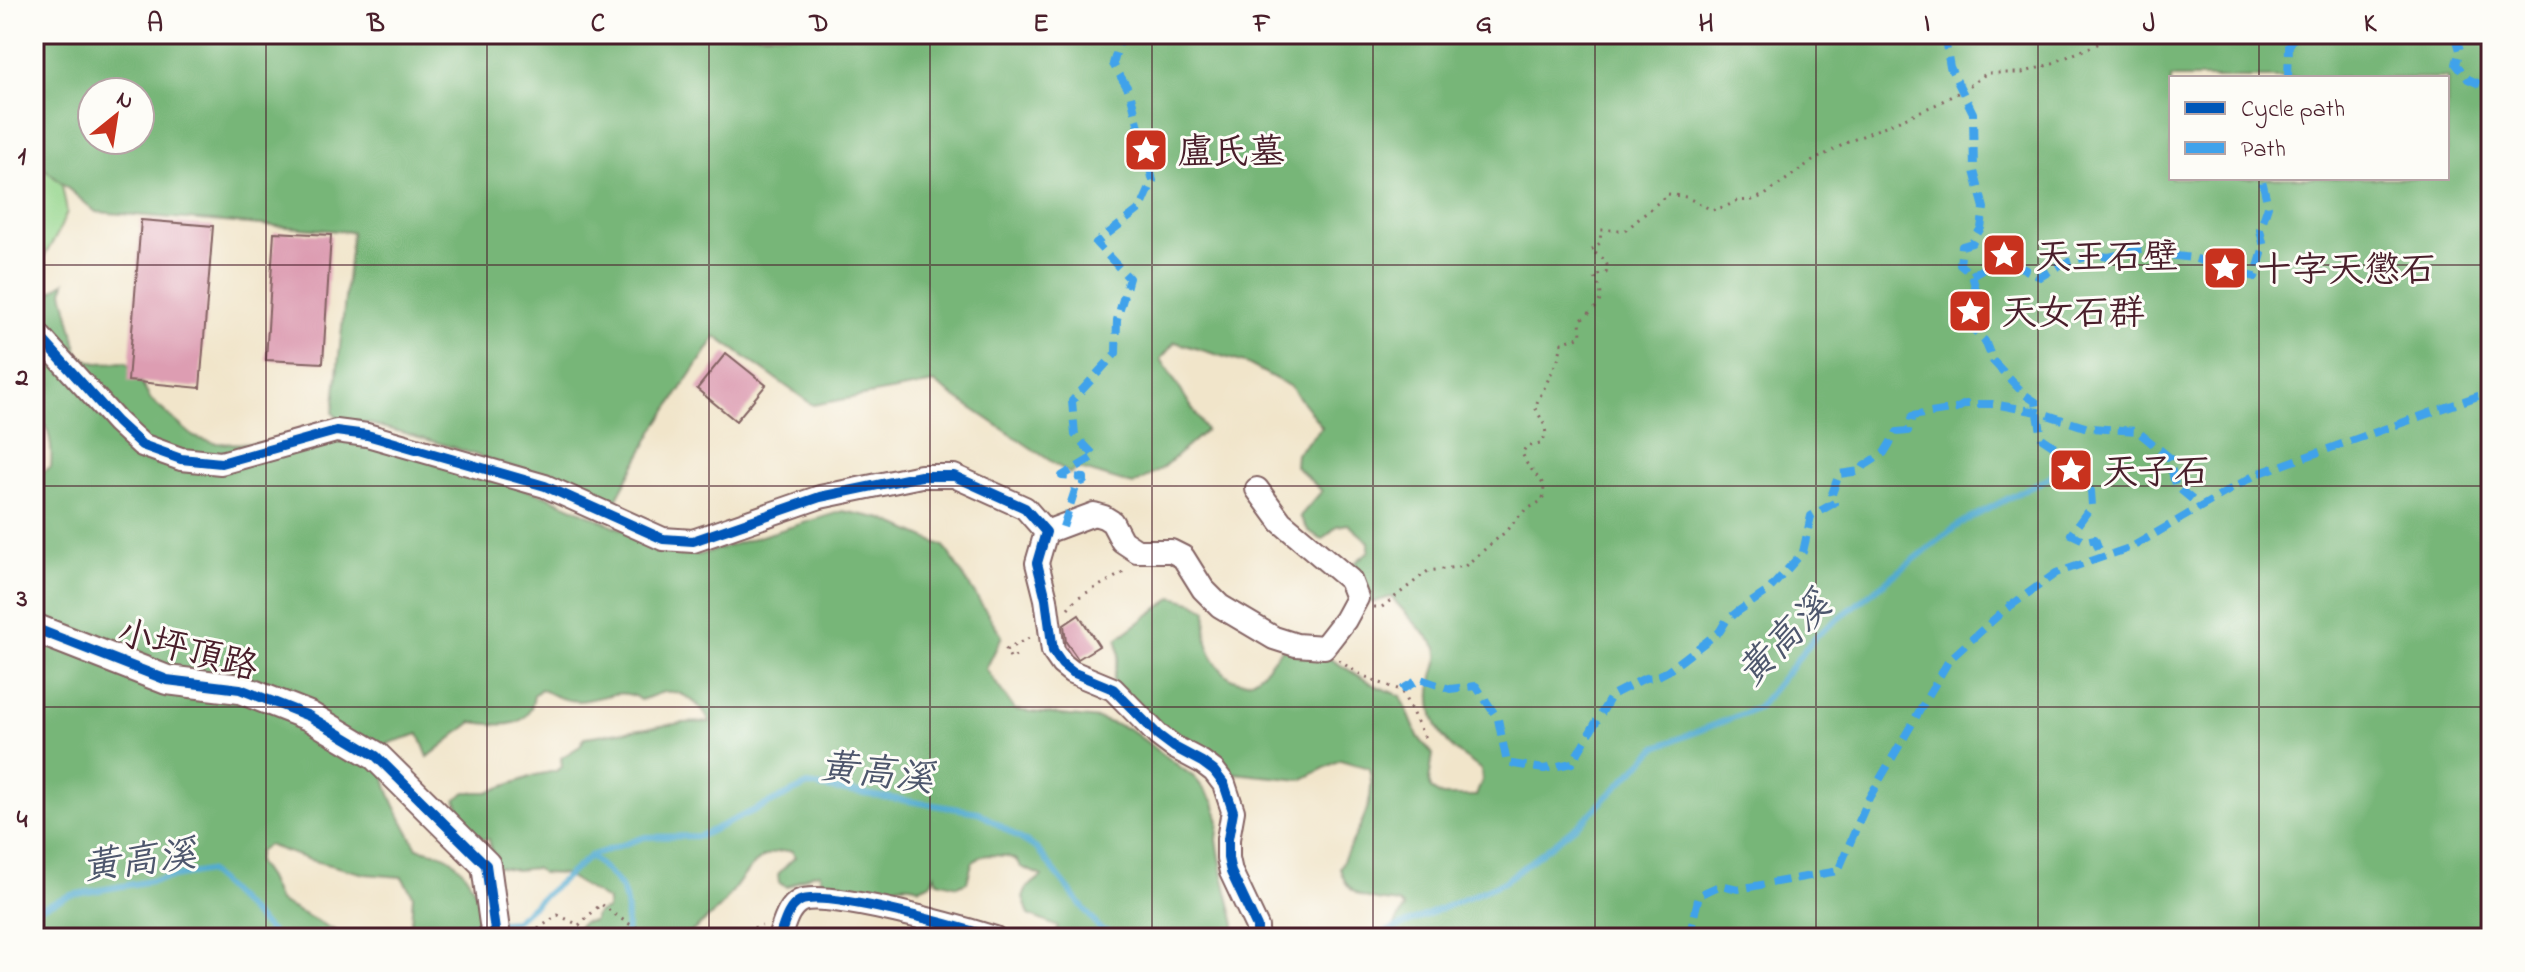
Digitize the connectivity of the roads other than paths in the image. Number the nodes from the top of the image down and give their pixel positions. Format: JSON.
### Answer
{"nodes":[{"id":1,"x":34,"y":330,"type":"edge"},
{"id":2,"x":1257,"y":489,"type":"dead end"},
{"id":3,"x":1046,"y":532,"type":"junction"},
{"id":4,"x":34,"y":628,"type":"edge"},
{"id":5,"x":936,"y":930,"type":"edge"},
{"id":6,"x":780,"y":934,"type":"edge"},
{"id":7,"x":496,"y":938,"type":"edge"},
{"id":8,"x":995,"y":938,"type":"edge"},
{"id":9,"x":1257,"y":938,"type":"edge"}],
"edges":[{"from":1,"to":3,"type":"street"},
{"from":2,"to":3,"type":"street"},
{"from":3,"to":9,"type":"street"},
{"from":4,"to":7,"type":"street","name":"小坪頂路"},
{"from":5,"to":6,"type":"street"},
{"from":5,"to":8,"type":"street"}]}
